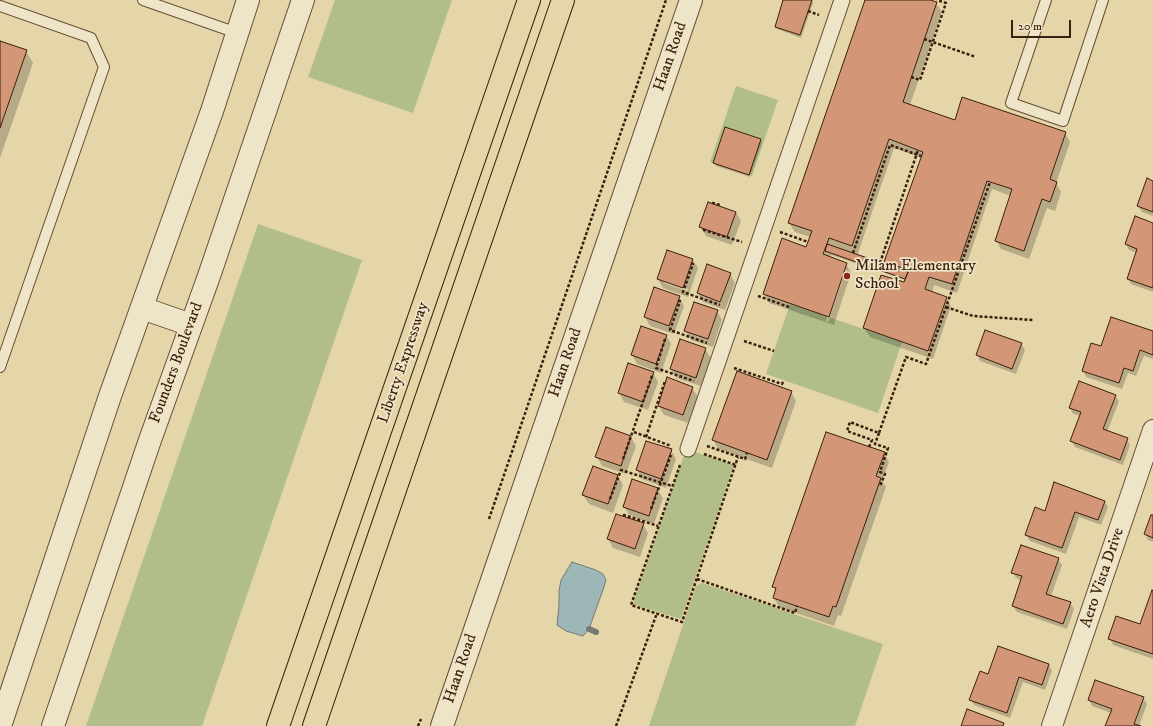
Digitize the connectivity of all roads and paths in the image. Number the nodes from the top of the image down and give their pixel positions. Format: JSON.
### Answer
{"nodes":[{"id":1,"x":143,"y":0,"type":"edge"},
{"id":2,"x":248,"y":0,"type":"edge"},
{"id":3,"x":303,"y":0,"type":"edge"},
{"id":4,"x":529,"y":0,"type":"edge"},
{"id":5,"x":563,"y":0,"type":"edge"},
{"id":6,"x":666,"y":0,"type":"edge"},
{"id":7,"x":691,"y":0,"type":"edge"},
{"id":8,"x":842,"y":0,"type":"edge"},
{"id":9,"x":937,"y":0,"type":"edge"},
{"id":10,"x":1046,"y":0,"type":"edge"},
{"id":11,"x":1103,"y":0,"type":"edge"},
{"id":12,"x":170,"y":4,"type":"edge"},
{"id":13,"x":0,"y":6,"type":"edge"},
{"id":14,"x":237,"y":33,"type":"junction"},
{"id":15,"x":924,"y":39,"type":"dead end"},
{"id":16,"x":933,"y":42,"type":"junction"},
{"id":17,"x":976,"y":57,"type":"dead end"},
{"id":18,"x":911,"y":77,"type":"dead end"},
{"id":19,"x":918,"y":150,"type":"dead end"},
{"id":20,"x":916,"y":154,"type":"junction"},
{"id":21,"x":921,"y":156,"type":"dead end"},
{"id":22,"x":990,"y":182,"type":"dead end"},
{"id":23,"x":903,"y":196,"type":"junction"},
{"id":24,"x":908,"y":197,"type":"dead end"},
{"id":25,"x":713,"y":204,"type":"dead end"},
{"id":26,"x":720,"y":205,"type":"dead end"},
{"id":27,"x":899,"y":207,"type":"junction"},
{"id":28,"x":904,"y":208,"type":"dead end"},
{"id":29,"x":896,"y":217,"type":"junction"},
{"id":30,"x":900,"y":219,"type":"dead end"},
{"id":31,"x":704,"y":229,"type":"dead end"},
{"id":32,"x":774,"y":230,"type":"dead end"},
{"id":33,"x":889,"y":235,"type":"junction"},
{"id":34,"x":894,"y":237,"type":"dead end"},
{"id":35,"x":808,"y":242,"type":"dead end"},
{"id":36,"x":886,"y":245,"type":"junction"},
{"id":37,"x":890,"y":246,"type":"dead end"},
{"id":38,"x":757,"y":248,"type":"junction"},
{"id":39,"x":852,"y":253,"type":"dead end"},
{"id":40,"x":691,"y":263,"type":"dead end"},
{"id":41,"x":880,"y":263,"type":"dead end"},
{"id":42,"x":752,"y":294,"type":"dead end"},
{"id":43,"x":678,"y":301,"type":"dead end"},
{"id":44,"x":789,"y":307,"type":"dead end"},
{"id":45,"x":946,"y":307,"type":"junction"},
{"id":46,"x":142,"y":308,"type":"junction"},
{"id":47,"x":736,"y":310,"type":"junction"},
{"id":48,"x":1033,"y":320,"type":"dead end"},
{"id":49,"x":191,"y":325,"type":"junction"},
{"id":50,"x":665,"y":339,"type":"dead end"},
{"id":51,"x":737,"y":339,"type":"dead end"},
{"id":52,"x":723,"y":348,"type":"junction"},
{"id":53,"x":774,"y":351,"type":"dead end"},
{"id":54,"x":727,"y":366,"type":"dead end"},
{"id":55,"x":0,"y":367,"type":"edge"},
{"id":56,"x":652,"y":376,"type":"dead end"},
{"id":57,"x":784,"y":380,"type":"dead end"},
{"id":58,"x":666,"y":382,"type":"dead end"},
{"id":59,"x":710,"y":386,"type":"junction"},
{"id":60,"x":1153,"y":430,"type":"edge"},
{"id":61,"x":634,"y":432,"type":"junction"},
{"id":62,"x":879,"y":432,"type":"junction"},
{"id":63,"x":646,"y":437,"type":"junction"},
{"id":64,"x":869,"y":447,"type":"dead end"},
{"id":65,"x":691,"y":448,"type":"junction"},
{"id":66,"x":747,"y":453,"type":"dead end"},
{"id":67,"x":670,"y":454,"type":"dead end"},
{"id":68,"x":738,"y":457,"type":"junction"},
{"id":69,"x":624,"y":459,"type":"dead end"},
{"id":70,"x":736,"y":465,"type":"junction"},
{"id":71,"x":661,"y":483,"type":"junction"},
{"id":72,"x":672,"y":486,"type":"junction"},
{"id":73,"x":880,"y":486,"type":"dead end"},
{"id":74,"x":610,"y":499,"type":"dead end"},
{"id":75,"x":651,"y":509,"type":"dead end"},
{"id":76,"x":624,"y":516,"type":"dead end"},
{"id":77,"x":488,"y":522,"type":"dead end"},
{"id":78,"x":658,"y":526,"type":"junction"},
{"id":79,"x":696,"y":579,"type":"junction"},
{"id":80,"x":797,"y":606,"type":"dead end"},
{"id":81,"x":656,"y":613,"type":"junction"},
{"id":82,"x":421,"y":718,"type":"dead end"},
{"id":83,"x":1,"y":720,"type":"edge"},
{"id":84,"x":53,"y":726,"type":"edge"},
{"id":85,"x":278,"y":726,"type":"edge"},
{"id":86,"x":314,"y":726,"type":"edge"},
{"id":87,"x":418,"y":726,"type":"edge"},
{"id":88,"x":442,"y":726,"type":"edge"},
{"id":89,"x":616,"y":726,"type":"edge"},
{"id":90,"x":1052,"y":726,"type":"edge"}],
"edges":[{"from":1,"to":12,"type":"lane"},
{"from":2,"to":14,"type":"street"},
{"from":3,"to":49,"type":"street","name":"Founders Boulevard"},
{"from":4,"to":85,"type":"highway","name":"Liberty Expressway"},
{"from":5,"to":86,"type":"highway","name":"Liberty Expressway"},
{"from":6,"to":77,"type":"path"},
{"from":7,"to":88,"type":"street","name":"Haan Road"},
{"from":8,"to":38,"type":"street"},
{"from":9,"to":16,"type":"path"},
{"from":10,"to":11,"type":"lane"},
{"from":12,"to":14,"type":"lane"},
{"from":13,"to":55,"type":"lane"},
{"from":14,"to":46,"type":"street"},
{"from":15,"to":16,"type":"path"},
{"from":16,"to":17,"type":"path"},
{"from":16,"to":18,"type":"path"},
{"from":19,"to":20,"type":"path"},
{"from":20,"to":21,"type":"path"},
{"from":20,"to":23,"type":"path"},
{"from":20,"to":39,"type":"path"},
{"from":22,"to":45,"type":"path"},
{"from":23,"to":24,"type":"path"},
{"from":23,"to":27,"type":"path"},
{"from":25,"to":26,"type":"path"},
{"from":27,"to":28,"type":"path"},
{"from":27,"to":29,"type":"path"},
{"from":29,"to":30,"type":"path"},
{"from":29,"to":33,"type":"path"},
{"from":31,"to":38,"type":"path"},
{"from":32,"to":35,"type":"path"},
{"from":33,"to":34,"type":"path"},
{"from":33,"to":36,"type":"path"},
{"from":36,"to":37,"type":"path"},
{"from":36,"to":41,"type":"path"},
{"from":38,"to":47,"type":"street"},
{"from":40,"to":47,"type":"path"},
{"from":42,"to":44,"type":"path"},
{"from":43,"to":52,"type":"path"},
{"from":45,"to":48,"type":"path"},
{"from":45,"to":62,"type":"path"},
{"from":46,"to":49,"type":"street"},
{"from":46,"to":83,"type":"street"},
{"from":47,"to":52,"type":"street"},
{"from":49,"to":84,"type":"street","name":"Founders Boulevard"},
{"from":50,"to":59,"type":"path"},
{"from":51,"to":53,"type":"path"},
{"from":52,"to":59,"type":"street"},
{"from":54,"to":57,"type":"path"},
{"from":56,"to":61,"type":"path"},
{"from":58,"to":63,"type":"path"},
{"from":59,"to":65,"type":"street"},
{"from":60,"to":90,"type":"street","name":"Aero Vista Drive"},
{"from":61,"to":63,"type":"path"},
{"from":61,"to":69,"type":"path"},
{"from":62,"to":64,"type":"path"},
{"from":62,"to":73,"type":"path"},
{"from":63,"to":65,"type":"path"},
{"from":65,"to":68,"type":"path"},
{"from":65,"to":70,"type":"path"},
{"from":65,"to":72,"type":"path"},
{"from":66,"to":68,"type":"path"},
{"from":67,"to":71,"type":"path"},
{"from":68,"to":70,"type":"path"},
{"from":70,"to":79,"type":"path"},
{"from":71,"to":72,"type":"path"},
{"from":71,"to":74,"type":"path"},
{"from":71,"to":75,"type":"path"},
{"from":72,"to":78,"type":"path"},
{"from":76,"to":78,"type":"path"},
{"from":78,"to":81,"type":"path"},
{"from":79,"to":80,"type":"path"},
{"from":79,"to":81,"type":"path"},
{"from":81,"to":89,"type":"path"},
{"from":82,"to":87,"type":"path"}]}
